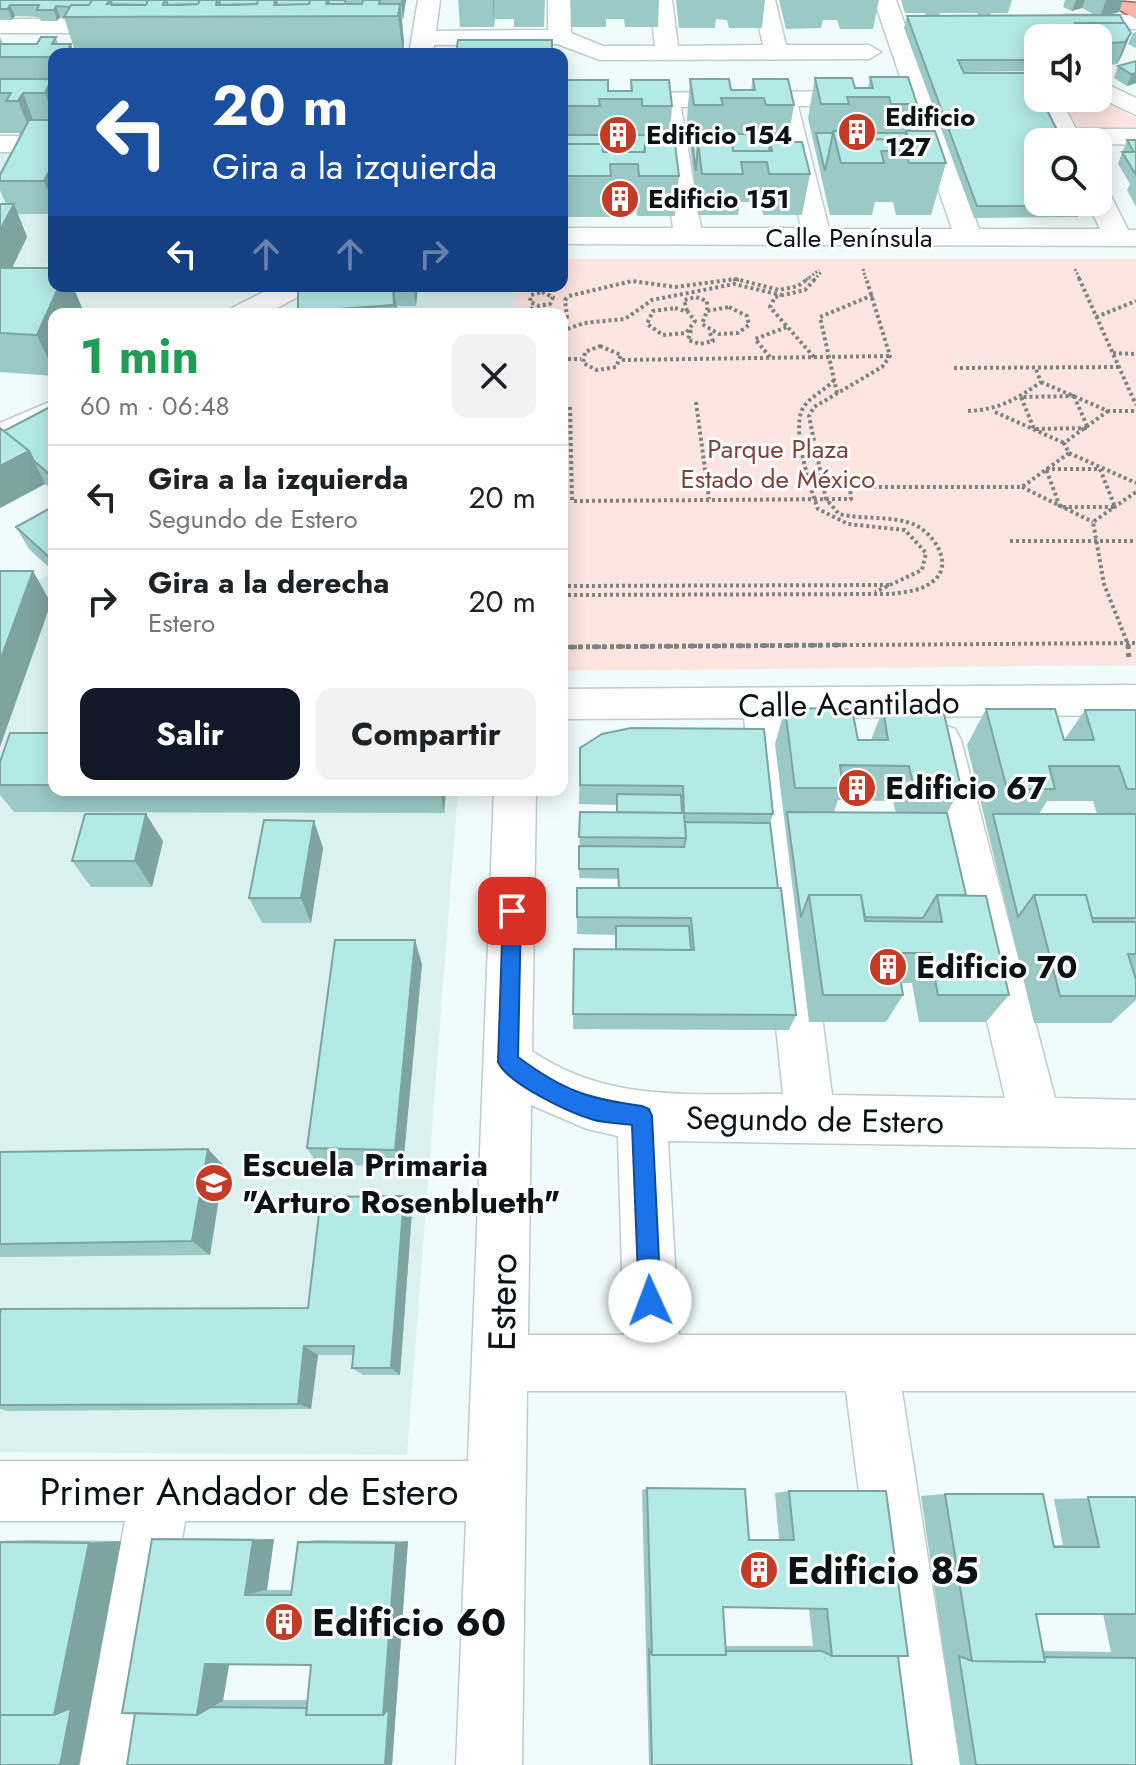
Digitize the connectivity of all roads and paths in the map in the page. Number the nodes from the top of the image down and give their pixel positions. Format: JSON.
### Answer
{"nodes":[{"id":1,"x":429,"y":0,"type":"edge"},
{"id":2,"x":559,"y":0,"type":"edge"},
{"id":3,"x":661,"y":0,"type":"edge"},
{"id":4,"x":764,"y":0,"type":"edge"},
{"id":5,"x":1113,"y":0,"type":"edge"},
{"id":6,"x":1136,"y":12,"type":"edge"},
{"id":7,"x":1048,"y":15,"type":"edge"},
{"id":8,"x":892,"y":20,"type":"edge"},
{"id":9,"x":1136,"y":22,"type":"edge"},
{"id":10,"x":924,"y":23,"type":"edge"},
{"id":11,"x":0,"y":26,"type":"edge"},
{"id":12,"x":41,"y":26,"type":"junction"},
{"id":13,"x":149,"y":26,"type":"edge"},
{"id":14,"x":395,"y":26,"type":"edge"},
{"id":15,"x":560,"y":37,"type":"junction"},
{"id":16,"x":424,"y":39,"type":"edge"},
{"id":17,"x":867,"y":45,"type":"junction"},
{"id":18,"x":28,"y":49,"type":"edge"},
{"id":19,"x":600,"y":53,"type":"junction"},
{"id":20,"x":667,"y":53,"type":"junction"},
{"id":21,"x":776,"y":53,"type":"junction"},
{"id":22,"x":1112,"y":95,"type":"edge"},
{"id":23,"x":880,"y":98,"type":"junction"},
{"id":24,"x":784,"y":99,"type":"junction"},
{"id":25,"x":605,"y":100,"type":"junction"},
{"id":26,"x":668,"y":100,"type":"junction"},
{"id":27,"x":920,"y":103,"type":"junction"},
{"id":28,"x":1136,"y":108,"type":"edge"},
{"id":29,"x":568,"y":115,"type":"edge"},
{"id":30,"x":1136,"y":137,"type":"edge"},
{"id":31,"x":1112,"y":138,"type":"edge"},
{"id":32,"x":0,"y":144,"type":"edge"},
{"id":33,"x":48,"y":144,"type":"edge"},
{"id":34,"x":1112,"y":216,"type":"edge"},
{"id":35,"x":568,"y":236,"type":"edge"},
{"id":36,"x":688,"y":237,"type":"junction"},
{"id":37,"x":817,"y":238,"type":"junction"},
{"id":38,"x":1127,"y":238,"type":"edge"},
{"id":39,"x":969,"y":239,"type":"junction"},
{"id":40,"x":1062,"y":239,"type":"junction"},
{"id":41,"x":856,"y":265,"type":"dead end"},
{"id":42,"x":274,"y":292,"type":"edge"},
{"id":43,"x":694,"y":294,"type":"junction"},
{"id":44,"x":781,"y":295,"type":"junction"},
{"id":45,"x":873,"y":295,"type":"junction"},
{"id":46,"x":1136,"y":301,"type":"edge"},
{"id":47,"x":535,"y":305,"type":"junction"},
{"id":48,"x":252,"y":308,"type":"edge"},
{"id":49,"x":532,"y":308,"type":"edge"},
{"id":50,"x":566,"y":308,"type":"edge"},
{"id":51,"x":688,"y":312,"type":"junction"},
{"id":52,"x":705,"y":313,"type":"junction"},
{"id":53,"x":1096,"y":317,"type":"junction"},
{"id":54,"x":695,"y":321,"type":"junction"},
{"id":55,"x":787,"y":327,"type":"junction"},
{"id":56,"x":705,"y":328,"type":"junction"},
{"id":57,"x":568,"y":329,"type":"edge"},
{"id":58,"x":691,"y":329,"type":"junction"},
{"id":59,"x":1113,"y":353,"type":"junction"},
{"id":60,"x":1136,"y":354,"type":"edge"},
{"id":61,"x":890,"y":356,"type":"junction"},
{"id":62,"x":814,"y":357,"type":"junction"},
{"id":63,"x":829,"y":357,"type":"junction"},
{"id":64,"x":771,"y":358,"type":"junction"},
{"id":65,"x":568,"y":359,"type":"edge"},
{"id":66,"x":581,"y":359,"type":"junction"},
{"id":67,"x":622,"y":360,"type":"junction"},
{"id":68,"x":1035,"y":367,"type":"junction"},
{"id":69,"x":1119,"y":367,"type":"junction"},
{"id":70,"x":954,"y":368,"type":"dead end"},
{"id":71,"x":834,"y":380,"type":"junction"},
{"id":72,"x":1041,"y":382,"type":"junction"},
{"id":73,"x":837,"y":393,"type":"junction"},
{"id":74,"x":1074,"y":396,"type":"junction"},
{"id":75,"x":1021,"y":397,"type":"junction"},
{"id":76,"x":696,"y":402,"type":"dead end"},
{"id":77,"x":570,"y":407,"type":"dead end"},
{"id":78,"x":1136,"y":408,"type":"edge"},
{"id":79,"x":968,"y":411,"type":"dead end"},
{"id":80,"x":995,"y":411,"type":"junction"},
{"id":81,"x":1108,"y":411,"type":"junction"},
{"id":82,"x":48,"y":413,"type":"edge"},
{"id":83,"x":1088,"y":428,"type":"junction"},
{"id":84,"x":1034,"y":429,"type":"junction"},
{"id":85,"x":0,"y":436,"type":"edge"},
{"id":86,"x":1064,"y":443,"type":"junction"},
{"id":87,"x":1069,"y":453,"type":"junction"},
{"id":88,"x":1046,"y":469,"type":"junction"},
{"id":89,"x":1100,"y":469,"type":"junction"},
{"id":90,"x":1136,"y":483,"type":"edge"},
{"id":91,"x":1022,"y":487,"type":"junction"},
{"id":92,"x":1136,"y":492,"type":"edge"},
{"id":93,"x":709,"y":499,"type":"junction"},
{"id":94,"x":813,"y":499,"type":"junction"},
{"id":95,"x":826,"y":499,"type":"junction"},
{"id":96,"x":1060,"y":507,"type":"junction"},
{"id":97,"x":1115,"y":507,"type":"junction"},
{"id":98,"x":1093,"y":522,"type":"junction"},
{"id":99,"x":1010,"y":541,"type":"dead end"},
{"id":100,"x":1101,"y":541,"type":"junction"},
{"id":101,"x":1136,"y":541,"type":"edge"},
{"id":102,"x":893,"y":585,"type":"junction"},
{"id":103,"x":568,"y":586,"type":"edge"},
{"id":104,"x":870,"y":594,"type":"junction"},
{"id":105,"x":568,"y":595,"type":"edge"},
{"id":106,"x":1133,"y":643,"type":"edge"},
{"id":107,"x":568,"y":647,"type":"edge"},
{"id":108,"x":931,"y":702,"type":"junction"},
{"id":109,"x":568,"y":704,"type":"edge"},
{"id":110,"x":763,"y":706,"type":"junction"},
{"id":111,"x":1132,"y":712,"type":"edge"},
{"id":112,"x":515,"y":796,"type":"edge"},
{"id":113,"x":508,"y":1062,"type":"junction"},
{"id":114,"x":642,"y":1116,"type":"junction"},
{"id":115,"x":810,"y":1119,"type":"junction"},
{"id":116,"x":1136,"y":1124,"type":"edge"},
{"id":117,"x":1037,"y":1125,"type":"junction"},
{"id":118,"x":501,"y":1363,"type":"junction"},
{"id":119,"x":653,"y":1363,"type":"junction"},
{"id":120,"x":870,"y":1363,"type":"junction"},
{"id":121,"x":1136,"y":1363,"type":"edge"},
{"id":122,"x":0,"y":1491,"type":"edge"},
{"id":123,"x":160,"y":1491,"type":"junction"},
{"id":124,"x":498,"y":1491,"type":"junction"},
{"id":125,"x":113,"y":1765,"type":"edge"},
{"id":126,"x":489,"y":1765,"type":"edge"},
{"id":127,"x":927,"y":1765,"type":"edge"}],
"edges":[{"from":1,"to":16,"type":"street"},
{"from":2,"to":15,"type":"street"},
{"from":3,"to":20,"type":"street"},
{"from":4,"to":21,"type":"street"},
{"from":5,"to":6,"type":"main road"},
{"from":7,"to":9,"type":"street"},
{"from":8,"to":10,"type":"street"},
{"from":8,"to":17,"type":"street"},
{"from":8,"to":27,"type":"street"},
{"from":11,"to":12,"type":"street"},
{"from":12,"to":13,"type":"street"},
{"from":12,"to":18,"type":"street"},
{"from":14,"to":16,"type":"street"},
{"from":15,"to":16,"type":"street"},
{"from":15,"to":19,"type":"street"},
{"from":17,"to":21,"type":"street"},
{"from":17,"to":23,"type":"street"},
{"from":19,"to":20,"type":"street"},
{"from":19,"to":25,"type":"street"},
{"from":20,"to":21,"type":"street"},
{"from":22,"to":28,"type":"street"},
{"from":23,"to":24,"type":"street"},
{"from":23,"to":27,"type":"street"},
{"from":24,"to":26,"type":"street"},
{"from":24,"to":37,"type":"street"},
{"from":25,"to":26,"type":"street"},
{"from":25,"to":29,"type":"street"},
{"from":26,"to":36,"type":"street"},
{"from":27,"to":39,"type":"street"},
{"from":30,"to":31,"type":"street"},
{"from":32,"to":33,"type":"street"},
{"from":34,"to":38,"type":"street"},
{"from":35,"to":36,"type":"street","name":"Calle Península"},
{"from":36,"to":37,"type":"street","name":"Calle Península"},
{"from":37,"to":39,"type":"street","name":"Calle Península"},
{"from":38,"to":40,"type":"street","name":"Calle Península"},
{"from":39,"to":40,"type":"street","name":"Calle Península"},
{"from":40,"to":53,"type":"path"},
{"from":41,"to":45,"type":"path"},
{"from":42,"to":48,"type":"street"},
{"from":43,"to":44,"type":"path"},
{"from":43,"to":51,"type":"path"},
{"from":43,"to":52,"type":"path"},
{"from":43,"to":57,"type":"path"},
{"from":44,"to":50,"type":"path"},
{"from":44,"to":55,"type":"path"},
{"from":45,"to":61,"type":"path"},
{"from":45,"to":63,"type":"path"},
{"from":46,"to":53,"type":"path"},
{"from":47,"to":47,"type":"path"},
{"from":47,"to":49,"type":"path"},
{"from":51,"to":54,"type":"path"},
{"from":51,"to":58,"type":"path"},
{"from":52,"to":54,"type":"path"},
{"from":52,"to":56,"type":"path"},
{"from":52,"to":56,"type":"path"},
{"from":53,"to":59,"type":"path"},
{"from":54,"to":56,"type":"path"},
{"from":54,"to":58,"type":"path"},
{"from":55,"to":62,"type":"path"},
{"from":55,"to":64,"type":"path"},
{"from":56,"to":58,"type":"path"},
{"from":59,"to":60,"type":"path"},
{"from":59,"to":69,"type":"path"},
{"from":61,"to":63,"type":"path"},
{"from":61,"to":73,"type":"path"},
{"from":62,"to":63,"type":"path"},
{"from":62,"to":64,"type":"path"},
{"from":63,"to":71,"type":"path"},
{"from":64,"to":67,"type":"path"},
{"from":65,"to":66,"type":"path"},
{"from":66,"to":67,"type":"path"},
{"from":66,"to":67,"type":"path"},
{"from":68,"to":69,"type":"path"},
{"from":68,"to":70,"type":"path"},
{"from":68,"to":72,"type":"path"},
{"from":69,"to":78,"type":"path"},
{"from":71,"to":73,"type":"path"},
{"from":71,"to":94,"type":"path"},
{"from":72,"to":74,"type":"path"},
{"from":72,"to":75,"type":"path"},
{"from":73,"to":95,"type":"path"},
{"from":74,"to":75,"type":"path"},
{"from":74,"to":81,"type":"path"},
{"from":74,"to":83,"type":"path"},
{"from":75,"to":80,"type":"path"},
{"from":75,"to":84,"type":"path"},
{"from":76,"to":93,"type":"path"},
{"from":77,"to":93,"type":"path"},
{"from":78,"to":81,"type":"path"},
{"from":79,"to":80,"type":"path"},
{"from":80,"to":84,"type":"path"},
{"from":81,"to":83,"type":"path"},
{"from":82,"to":85,"type":"street"},
{"from":83,"to":84,"type":"path"},
{"from":83,"to":86,"type":"path"},
{"from":84,"to":86,"type":"path"},
{"from":86,"to":87,"type":"path"},
{"from":87,"to":88,"type":"path"},
{"from":87,"to":89,"type":"path"},
{"from":88,"to":89,"type":"path"},
{"from":88,"to":91,"type":"path"},
{"from":88,"to":96,"type":"path"},
{"from":89,"to":90,"type":"path"},
{"from":89,"to":97,"type":"path"},
{"from":91,"to":95,"type":"path"},
{"from":91,"to":96,"type":"path"},
{"from":92,"to":97,"type":"path"},
{"from":93,"to":94,"type":"path"},
{"from":94,"to":95,"type":"path"},
{"from":94,"to":102,"type":"path"},
{"from":95,"to":104,"type":"path"},
{"from":96,"to":97,"type":"path"},
{"from":96,"to":98,"type":"path"},
{"from":97,"to":98,"type":"path"},
{"from":98,"to":100,"type":"path"},
{"from":99,"to":100,"type":"path"},
{"from":100,"to":101,"type":"path"},
{"from":100,"to":106,"type":"path"},
{"from":102,"to":103,"type":"path"},
{"from":102,"to":104,"type":"path"},
{"from":104,"to":105,"type":"path"},
{"from":106,"to":107,"type":"path"},
{"from":106,"to":111,"type":"path"},
{"from":108,"to":110,"type":"street","name":"Calle Acantilado"},
{"from":108,"to":111,"type":"street","name":"Calle Acantilado"},
{"from":108,"to":117,"type":"street"},
{"from":109,"to":110,"type":"street","name":"Calle Acantilado"},
{"from":110,"to":115,"type":"street"},
{"from":112,"to":113,"type":"street","name":"Estero"},
{"from":113,"to":114,"type":"street","name":"Segundo de Estero"},
{"from":113,"to":118,"type":"street","name":"Estero"},
{"from":114,"to":115,"type":"street","name":"Segundo de Estero"},
{"from":114,"to":119,"type":"street"},
{"from":115,"to":117,"type":"street","name":"Segundo de Estero"},
{"from":116,"to":117,"type":"street","name":"Segundo de Estero"},
{"from":118,"to":119,"type":"street"},
{"from":118,"to":124,"type":"street","name":"Estero"},
{"from":119,"to":120,"type":"street"},
{"from":120,"to":121,"type":"street"},
{"from":120,"to":127,"type":"street"},
{"from":122,"to":123,"type":"street","name":"Primer Andador de Estero"},
{"from":123,"to":124,"type":"street","name":"Primer Andador de Estero"},
{"from":123,"to":125,"type":"street"},
{"from":124,"to":126,"type":"street","name":"Estero"}]}
